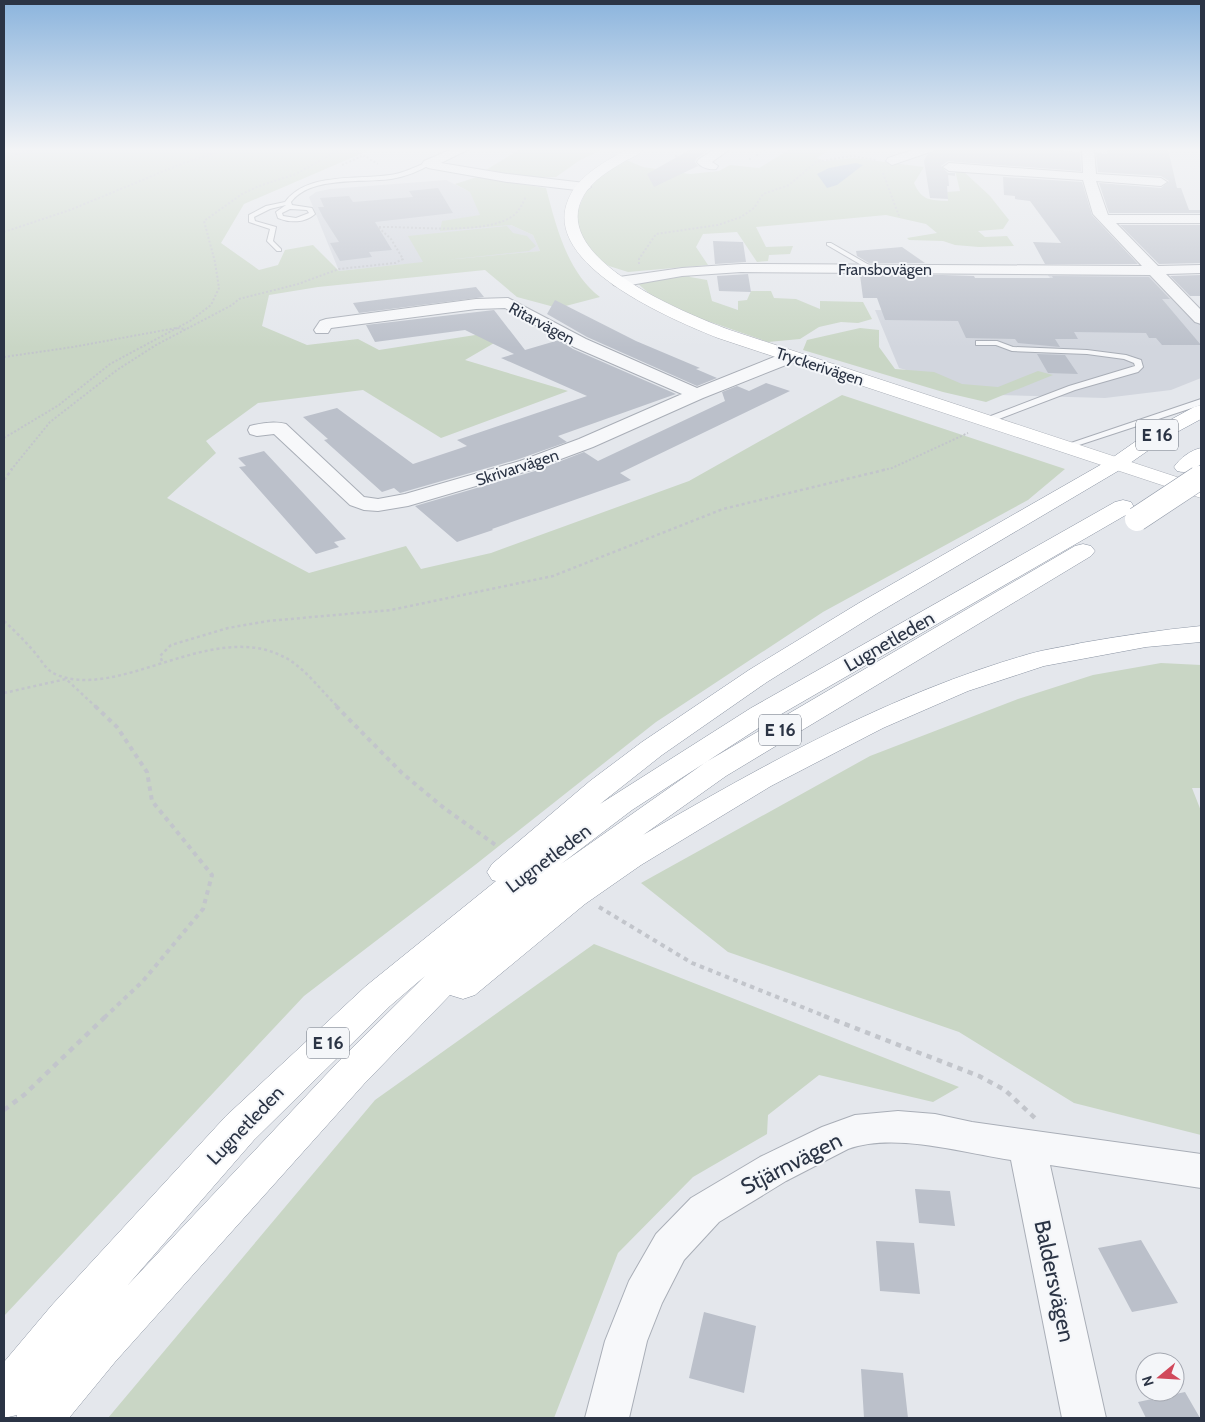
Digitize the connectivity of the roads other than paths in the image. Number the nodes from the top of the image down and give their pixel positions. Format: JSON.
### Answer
{"nodes":[{"id":1,"x":252,"y":215,"type":"edge"},
{"id":2,"x":280,"y":215,"type":"edge"},
{"id":3,"x":310,"y":215,"type":"edge"},
{"id":4,"x":573,"y":215,"type":"edge"},
{"id":5,"x":1101,"y":215,"type":"edge"},
{"id":6,"x":1105,"y":219,"type":"junction"},
{"id":7,"x":1201,"y":219,"type":"edge"},
{"id":8,"x":829,"y":244,"type":"dead end"},
{"id":9,"x":279,"y":250,"type":"dead end"},
{"id":10,"x":872,"y":269,"type":"junction"},
{"id":11,"x":1201,"y":269,"type":"edge"},
{"id":12,"x":1152,"y":270,"type":"junction"},
{"id":13,"x":619,"y":282,"type":"junction"},
{"id":14,"x":1201,"y":319,"type":"edge"},
{"id":15,"x":322,"y":330,"type":"dead end"},
{"id":16,"x":979,"y":343,"type":"dead end"},
{"id":17,"x":790,"y":357,"type":"junction"},
{"id":18,"x":697,"y":394,"type":"junction"},
{"id":19,"x":1201,"y":402,"type":"edge"},
{"id":20,"x":1201,"y":411,"type":"edge"},
{"id":21,"x":980,"y":426,"type":"junction"},
{"id":22,"x":257,"y":430,"type":"dead end"},
{"id":23,"x":1064,"y":447,"type":"junction"},
{"id":24,"x":1116,"y":464,"type":"junction"},
{"id":25,"x":1198,"y":473,"type":"edge"},
{"id":26,"x":1130,"y":513,"type":"junction"},
{"id":27,"x":1201,"y":634,"type":"edge"},
{"id":28,"x":378,"y":996,"type":"junction"},
{"id":29,"x":351,"y":1073,"type":"junction"},
{"id":30,"x":1041,"y":1147,"type":"junction"},
{"id":31,"x":1201,"y":1171,"type":"edge"},
{"id":32,"x":4,"y":1398,"type":"edge"},
{"id":33,"x":39,"y":1418,"type":"edge"},
{"id":34,"x":607,"y":1418,"type":"edge"},
{"id":35,"x":1084,"y":1418,"type":"edge"}],
"edges":[{"from":1,"to":9,"type":"lane"},
{"from":2,"to":3,"type":"lane"},
{"from":4,"to":13,"type":"main road","name":"Tryckerivägen"},
{"from":5,"to":6,"type":"street"},
{"from":6,"to":7,"type":"street"},
{"from":6,"to":12,"type":"street"},
{"from":8,"to":10,"type":"lane"},
{"from":10,"to":12,"type":"street","name":"Fransbovägen"},
{"from":10,"to":13,"type":"street","name":"Fransbovägen"},
{"from":11,"to":12,"type":"street","name":"Fransbovägen"},
{"from":12,"to":14,"type":"street"},
{"from":13,"to":17,"type":"main road","name":"Tryckerivägen"},
{"from":15,"to":18,"type":"street","name":"Ritarvägen"},
{"from":16,"to":21,"type":"lane"},
{"from":17,"to":18,"type":"street","name":"Skrivarvägen"},
{"from":17,"to":21,"type":"main road","name":"Tryckerivägen"},
{"from":18,"to":22,"type":"street","name":"Skrivarvägen"},
{"from":19,"to":23,"type":"lane"},
{"from":20,"to":24,"type":"main road","number":"E 16"},
{"from":21,"to":23,"type":"main road","name":"Tryckerivägen"},
{"from":23,"to":24,"type":"main road","name":"Tryckerivägen"},
{"from":24,"to":25,"type":"main road","name":"Tryckerivägen"},
{"from":24,"to":28,"type":"main road","number":"E 16"},
{"from":25,"to":26,"type":"main road","name":"Lugnetleden","number":"E 16","bridge":true},
{"from":26,"to":28,"type":"main road","name":"Lugnetleden","number":"E 16"},
{"from":26,"to":29,"type":"main road","name":"Lugnetleden","number":"E 16"},
{"from":27,"to":29,"type":"main road","number":"E 16"},
{"from":28,"to":32,"type":"main road","name":"Lugnetleden","number":"E 16"},
{"from":29,"to":33,"type":"main road","name":"Lugnetleden","number":"E 16"},
{"from":30,"to":31,"type":"street","name":"Stjärnvägen"},
{"from":30,"to":34,"type":"street","name":"Stjärnvägen"},
{"from":30,"to":35,"type":"street","name":"Baldersvägen"}]}
